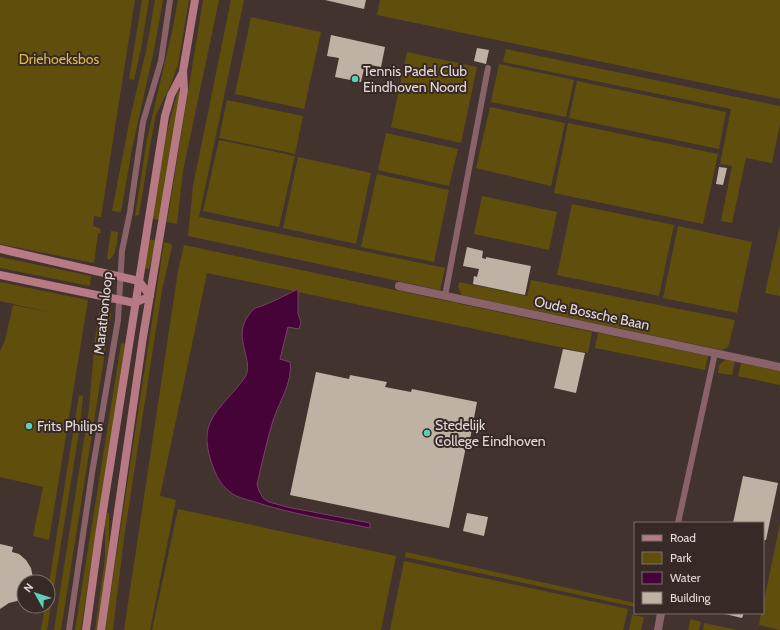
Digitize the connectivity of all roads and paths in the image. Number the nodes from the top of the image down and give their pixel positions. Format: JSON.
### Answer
{"nodes":[{"id":1,"x":170,"y":0,"type":"edge"},
{"id":2,"x":195,"y":0,"type":"edge"},
{"id":3,"x":488,"y":68,"type":"dead end"},
{"id":4,"x":183,"y":71,"type":"junction"},
{"id":5,"x":0,"y":249,"type":"edge"},
{"id":6,"x":0,"y":275,"type":"edge"},
{"id":7,"x":120,"y":275,"type":"junction"},
{"id":8,"x":139,"y":280,"type":"junction"},
{"id":9,"x":399,"y":286,"type":"dead end"},
{"id":10,"x":150,"y":296,"type":"junction"},
{"id":11,"x":445,"y":296,"type":"junction"},
{"id":12,"x":119,"y":300,"type":"junction"},
{"id":13,"x":135,"y":303,"type":"junction"},
{"id":14,"x":715,"y":353,"type":"junction"},
{"id":15,"x":780,"y":367,"type":"edge"},
{"id":16,"x":678,"y":522,"type":"edge"},
{"id":17,"x":661,"y":614,"type":"edge"},
{"id":18,"x":69,"y":630,"type":"edge"},
{"id":19,"x":86,"y":630,"type":"edge"},
{"id":20,"x":101,"y":630,"type":"edge"},
{"id":21,"x":658,"y":630,"type":"edge"}],
"edges":[{"from":1,"to":7,"type":"lane","name":"Marathonloop"},
{"from":2,"to":4,"type":"main road","name":"Marathonloop"},
{"from":3,"to":11,"type":"lane"},
{"from":4,"to":8,"type":"main road","name":"Marathonloop"},
{"from":4,"to":10,"type":"main road","name":"Marathonloop"},
{"from":5,"to":7,"type":"main road"},
{"from":6,"to":12,"type":"main road"},
{"from":7,"to":8,"type":"main road"},
{"from":7,"to":12,"type":"lane","name":"Marathonloop"},
{"from":8,"to":10,"type":"main road"},
{"from":8,"to":13,"type":"main road","name":"Marathonloop"},
{"from":9,"to":11,"type":"street","name":"Oude Bossche Baan"},
{"from":10,"to":13,"type":"main road"},
{"from":10,"to":20,"type":"main road","name":"Marathonloop"},
{"from":11,"to":14,"type":"street","name":"Oude Bossche Baan"},
{"from":12,"to":13,"type":"main road"},
{"from":12,"to":18,"type":"lane","name":"Marathonloop"},
{"from":13,"to":19,"type":"main road","name":"Marathonloop"},
{"from":14,"to":15,"type":"street","name":"Oude Bossche Baan"},
{"from":14,"to":16,"type":"lane"},
{"from":17,"to":21,"type":"street"}]}
